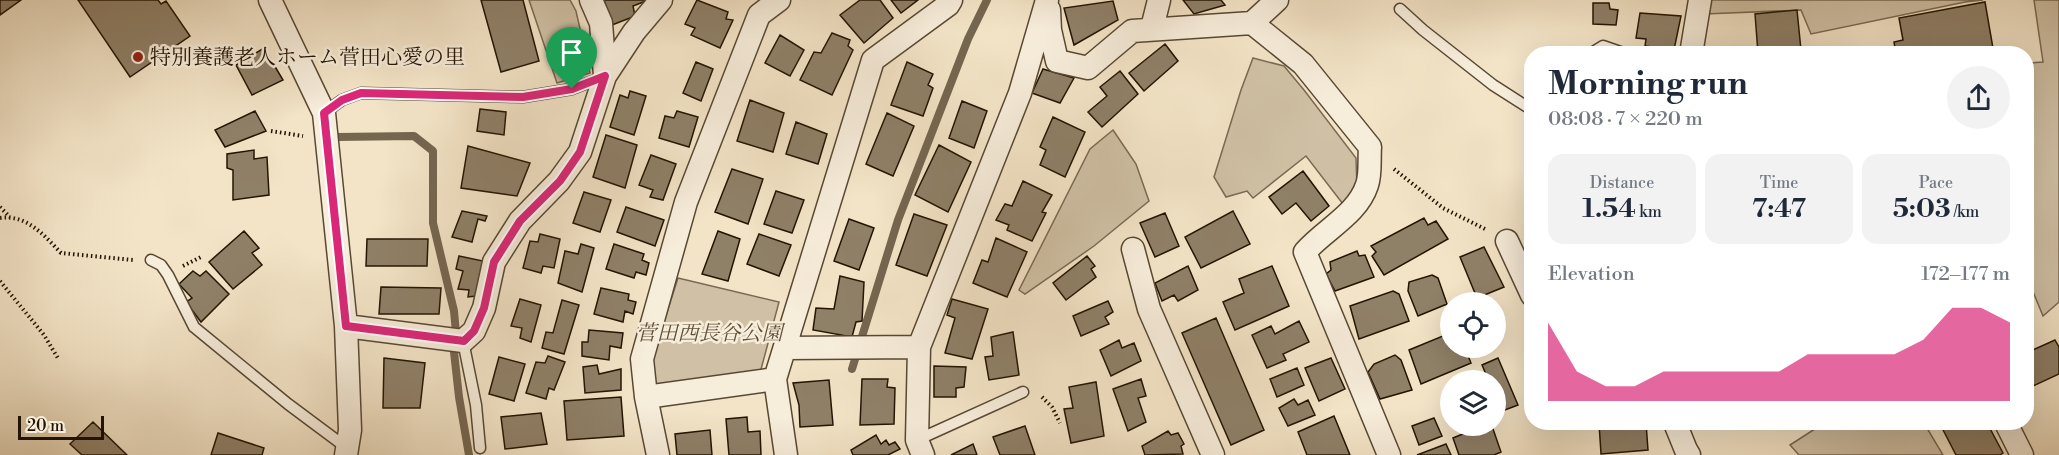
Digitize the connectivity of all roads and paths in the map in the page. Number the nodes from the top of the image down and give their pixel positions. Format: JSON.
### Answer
{"nodes":[{"id":1,"x":270,"y":0,"type":"edge"},
{"id":2,"x":591,"y":0,"type":"edge"},
{"id":3,"x":661,"y":0,"type":"edge"},
{"id":4,"x":779,"y":0,"type":"edge"},
{"id":5,"x":951,"y":0,"type":"edge"},
{"id":6,"x":1048,"y":0,"type":"edge"},
{"id":7,"x":1159,"y":0,"type":"edge"},
{"id":8,"x":1277,"y":0,"type":"edge"},
{"id":9,"x":1700,"y":0,"type":"edge"},
{"id":10,"x":1400,"y":9,"type":"dead end"},
{"id":11,"x":1252,"y":23,"type":"junction"},
{"id":12,"x":1152,"y":28,"type":"junction"},
{"id":13,"x":1692,"y":46,"type":"edge"},
{"id":14,"x":605,"y":76,"type":"junction"},
{"id":15,"x":1524,"y":105,"type":"edge"},
{"id":16,"x":324,"y":113,"type":"junction"},
{"id":17,"x":1370,"y":147,"type":"junction"},
{"id":18,"x":0,"y":207,"type":"edge"},
{"id":19,"x":10,"y":217,"type":"junction"},
{"id":20,"x":0,"y":218,"type":"edge"},
{"id":21,"x":1507,"y":241,"type":"joint"},
{"id":22,"x":1133,"y":249,"type":"dead end"},
{"id":23,"x":151,"y":260,"type":"joint"},
{"id":24,"x":1524,"y":277,"type":"edge"},
{"id":25,"x":0,"y":281,"type":"edge"},
{"id":26,"x":346,"y":326,"type":"junction"},
{"id":27,"x":464,"y":341,"type":"junction"},
{"id":28,"x":919,"y":347,"type":"junction"},
{"id":29,"x":785,"y":348,"type":"junction"},
{"id":30,"x":59,"y":360,"type":"dead end"},
{"id":31,"x":775,"y":380,"type":"junction"},
{"id":32,"x":1023,"y":392,"type":"joint"},
{"id":33,"x":646,"y":397,"type":"junction"},
{"id":34,"x":1060,"y":423,"type":"dead end"},
{"id":35,"x":1677,"y":430,"type":"edge"},
{"id":36,"x":2010,"y":430,"type":"edge"},
{"id":37,"x":480,"y":448,"type":"dead end"},
{"id":38,"x":920,"y":448,"type":"edge"},
{"id":39,"x":347,"y":451,"type":"edge"},
{"id":40,"x":1684,"y":453,"type":"edge"},
{"id":41,"x":658,"y":455,"type":"edge"},
{"id":42,"x":786,"y":455,"type":"edge"},
{"id":43,"x":1213,"y":455,"type":"edge"},
{"id":44,"x":1389,"y":455,"type":"edge"},
{"id":45,"x":2022,"y":455,"type":"edge"}],
"edges":[{"from":1,"to":16,"type":"street"},
{"from":2,"to":14,"type":"street"},
{"from":3,"to":14,"type":"street"},
{"from":4,"to":33,"type":"street"},
{"from":5,"to":29,"type":"street"},
{"from":6,"to":12,"type":"street"},
{"from":6,"to":28,"type":"street"},
{"from":7,"to":12,"type":"street"},
{"from":8,"to":11,"type":"street"},
{"from":9,"to":13,"type":"street"},
{"from":10,"to":15,"type":"lane"},
{"from":11,"to":12,"type":"street"},
{"from":11,"to":17,"type":"street"},
{"from":14,"to":16,"type":"lane"},
{"from":14,"to":27,"type":"street"},
{"from":16,"to":26,"type":"street"},
{"from":17,"to":21,"type":"path"},
{"from":17,"to":44,"type":"street"},
{"from":18,"to":19,"type":"path"},
{"from":19,"to":20,"type":"path"},
{"from":19,"to":23,"type":"path"},
{"from":21,"to":24,"type":"street"},
{"from":22,"to":43,"type":"street"},
{"from":23,"to":39,"type":"lane"},
{"from":25,"to":30,"type":"path"},
{"from":26,"to":27,"type":"street"},
{"from":26,"to":39,"type":"street"},
{"from":27,"to":37,"type":"lane"},
{"from":28,"to":29,"type":"street"},
{"from":28,"to":38,"type":"street"},
{"from":29,"to":31,"type":"street"},
{"from":31,"to":33,"type":"street"},
{"from":31,"to":42,"type":"street"},
{"from":32,"to":34,"type":"path"},
{"from":32,"to":38,"type":"lane"},
{"from":33,"to":41,"type":"street"},
{"from":35,"to":40,"type":"street"},
{"from":36,"to":45,"type":"street"}]}
